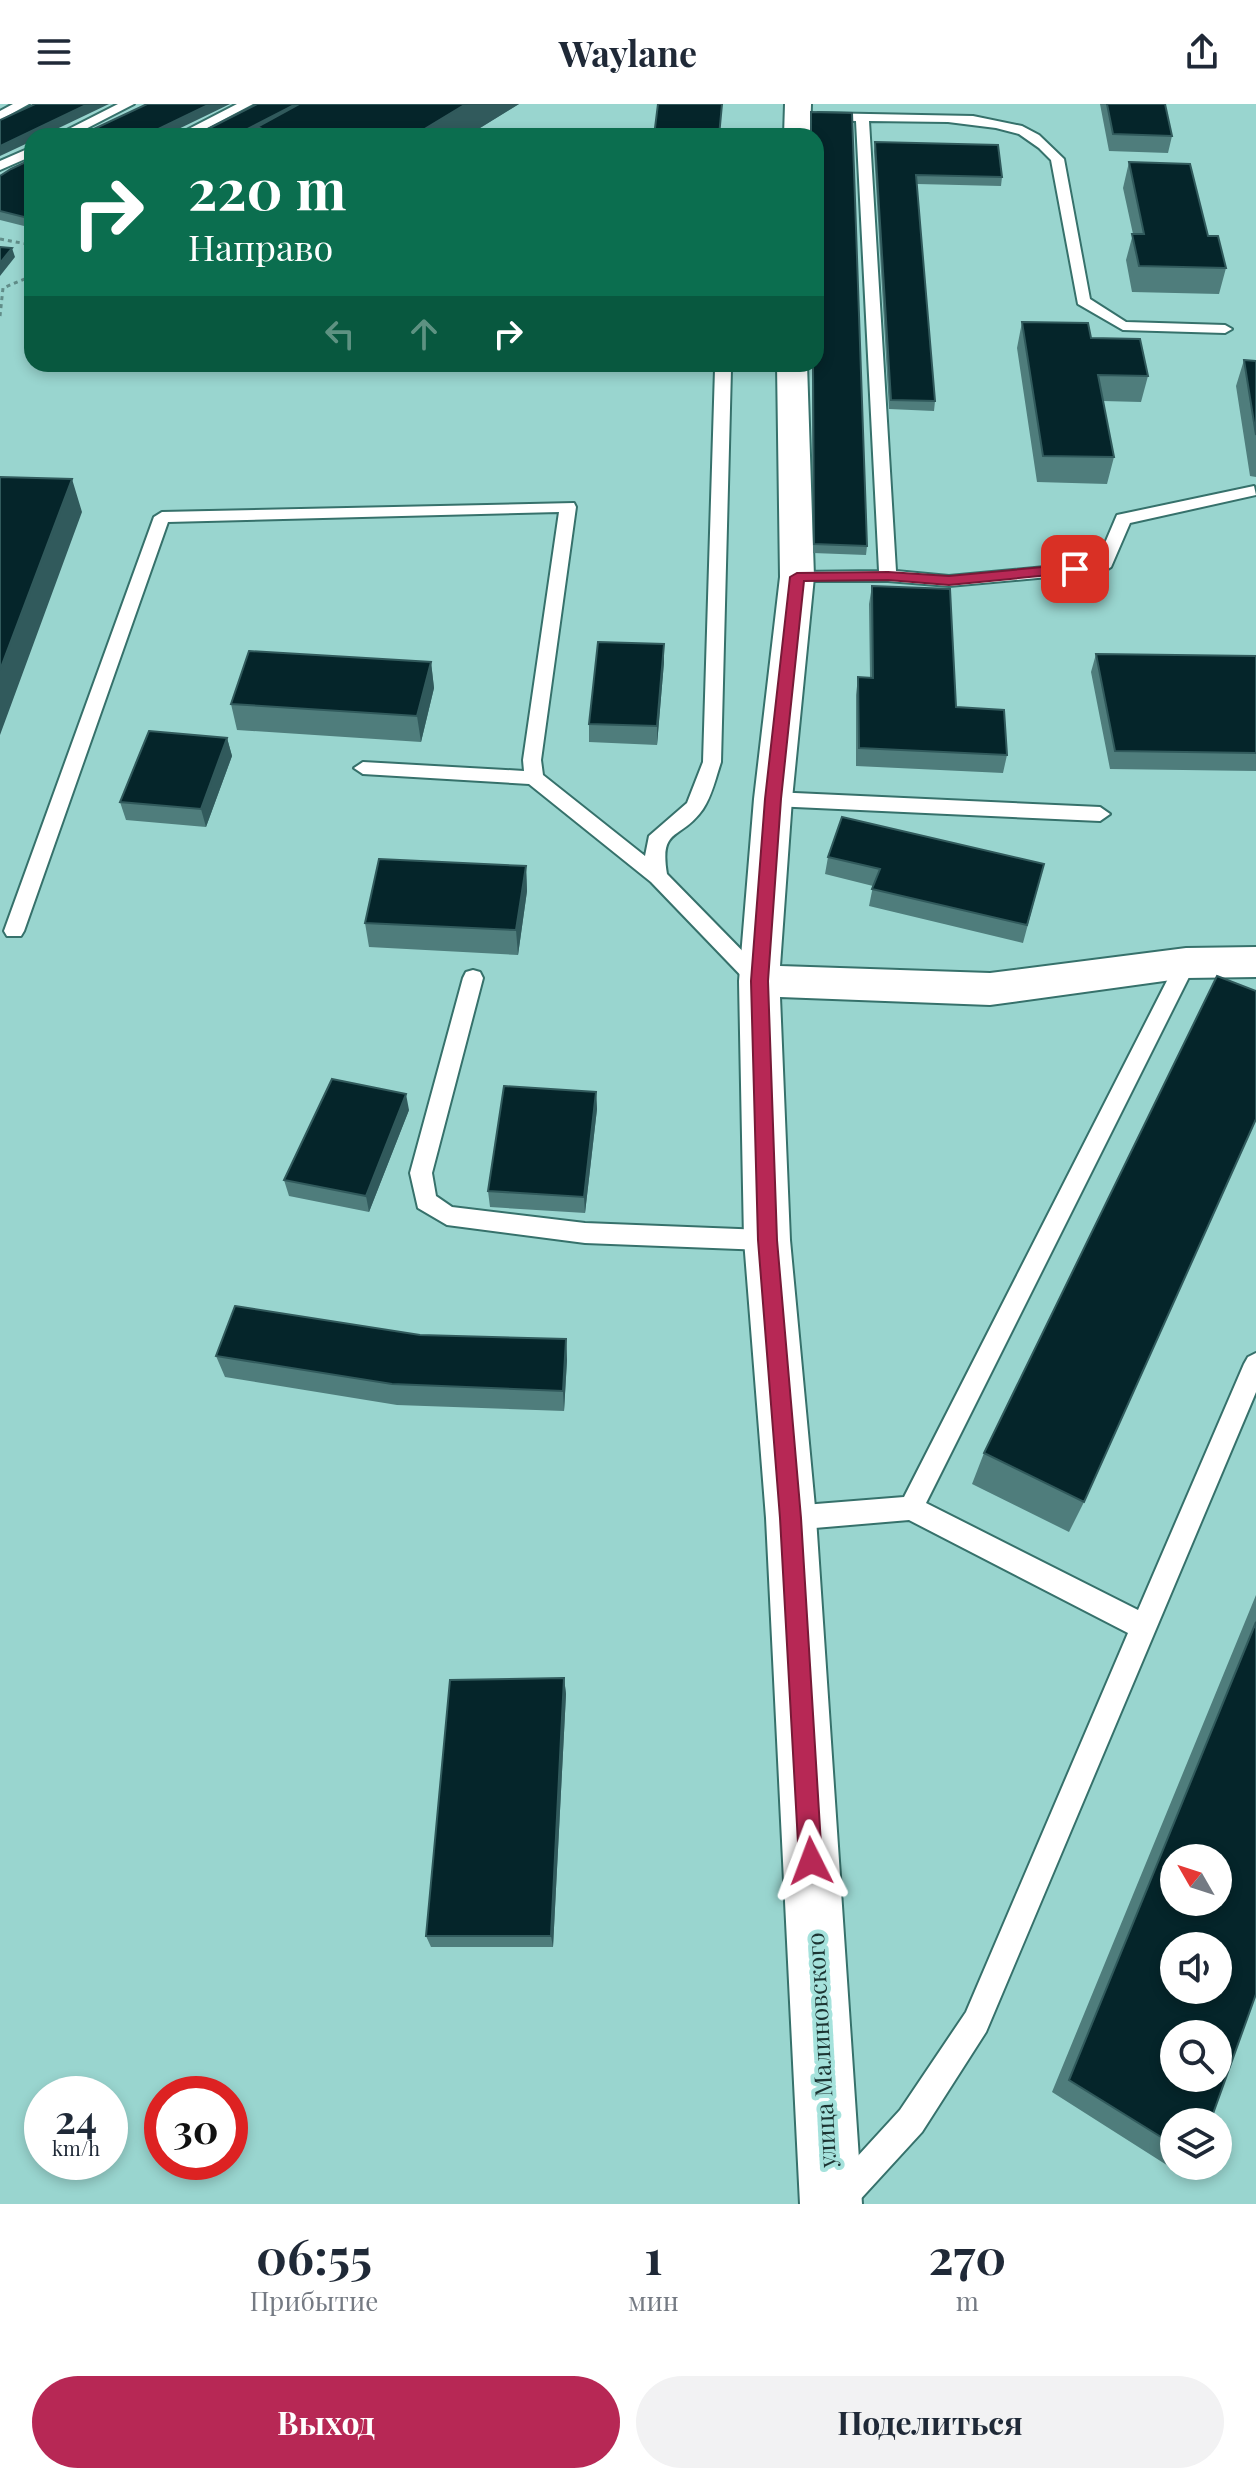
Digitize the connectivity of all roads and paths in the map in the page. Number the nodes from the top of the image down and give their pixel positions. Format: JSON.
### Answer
{"nodes":[{"id":1,"x":23,"y":104,"type":"edge"},
{"id":2,"x":128,"y":104,"type":"edge"},
{"id":3,"x":247,"y":104,"type":"edge"},
{"id":4,"x":0,"y":116,"type":"edge"},
{"id":5,"x":798,"y":118,"type":"edge"},
{"id":6,"x":862,"y":118,"type":"junction"},
{"id":7,"x":78,"y":128,"type":"edge"},
{"id":8,"x":198,"y":128,"type":"edge"},
{"id":9,"x":24,"y":155,"type":"edge"},
{"id":10,"x":0,"y":166,"type":"edge"},
{"id":11,"x":0,"y":239,"type":"edge"},
{"id":12,"x":24,"y":243,"type":"edge"},
{"id":13,"x":24,"y":279,"type":"edge"},
{"id":14,"x":0,"y":316,"type":"edge"},
{"id":15,"x":1225,"y":329,"type":"dead end"},
{"id":16,"x":723,"y":372,"type":"edge"},
{"id":17,"x":792,"y":372,"type":"edge"},
{"id":18,"x":1254,"y":491,"type":"dead end"},
{"id":19,"x":888,"y":576,"type":"junction"},
{"id":20,"x":797,"y":577,"type":"junction"},
{"id":21,"x":363,"y":768,"type":"dead end"},
{"id":22,"x":534,"y":778,"type":"junction"},
{"id":23,"x":773,"y":799,"type":"junction"},
{"id":24,"x":1100,"y":814,"type":"dead end"},
{"id":25,"x":658,"y":877,"type":"junction"},
{"id":26,"x":14,"y":931,"type":"dead end"},
{"id":27,"x":1256,"y":962,"type":"edge"},
{"id":28,"x":1186,"y":963,"type":"junction"},
{"id":29,"x":473,"y":978,"type":"dead end"},
{"id":30,"x":759,"y":981,"type":"junction"},
{"id":31,"x":767,"y":1240,"type":"junction"},
{"id":32,"x":1256,"y":1364,"type":"edge"},
{"id":33,"x":911,"y":1508,"type":"junction"},
{"id":34,"x":791,"y":1518,"type":"junction"},
{"id":35,"x":1144,"y":1627,"type":"junction"},
{"id":36,"x":833,"y":2204,"type":"edge"}],
"edges":[{"from":1,"to":4,"type":"lane"},
{"from":2,"to":7,"type":"lane"},
{"from":3,"to":8,"type":"lane"},
{"from":5,"to":6,"type":"lane"},
{"from":6,"to":15,"type":"lane"},
{"from":6,"to":19,"type":"lane"},
{"from":9,"to":10,"type":"lane"},
{"from":11,"to":12,"type":"path"},
{"from":13,"to":14,"type":"path"},
{"from":16,"to":25,"type":"lane"},
{"from":17,"to":20,"type":"street","name":"улица Малиновского"},
{"from":18,"to":19,"type":"lane"},
{"from":19,"to":20,"type":"lane"},
{"from":20,"to":23,"type":"street","name":"улица Малиновского"},
{"from":21,"to":22,"type":"lane"},
{"from":22,"to":25,"type":"lane"},
{"from":22,"to":26,"type":"lane"},
{"from":23,"to":24,"type":"lane"},
{"from":23,"to":30,"type":"street","name":"улица Малиновского"},
{"from":25,"to":30,"type":"lane"},
{"from":27,"to":28,"type":"street"},
{"from":28,"to":30,"type":"street"},
{"from":28,"to":33,"type":"lane"},
{"from":29,"to":31,"type":"lane"},
{"from":30,"to":31,"type":"street","name":"улица Малиновского"},
{"from":31,"to":34,"type":"street","name":"улица Малиновского"},
{"from":32,"to":35,"type":"lane"},
{"from":33,"to":34,"type":"lane"},
{"from":33,"to":35,"type":"lane"},
{"from":34,"to":36,"type":"street","name":"улица Малиновского"},
{"from":35,"to":36,"type":"lane"}]}
